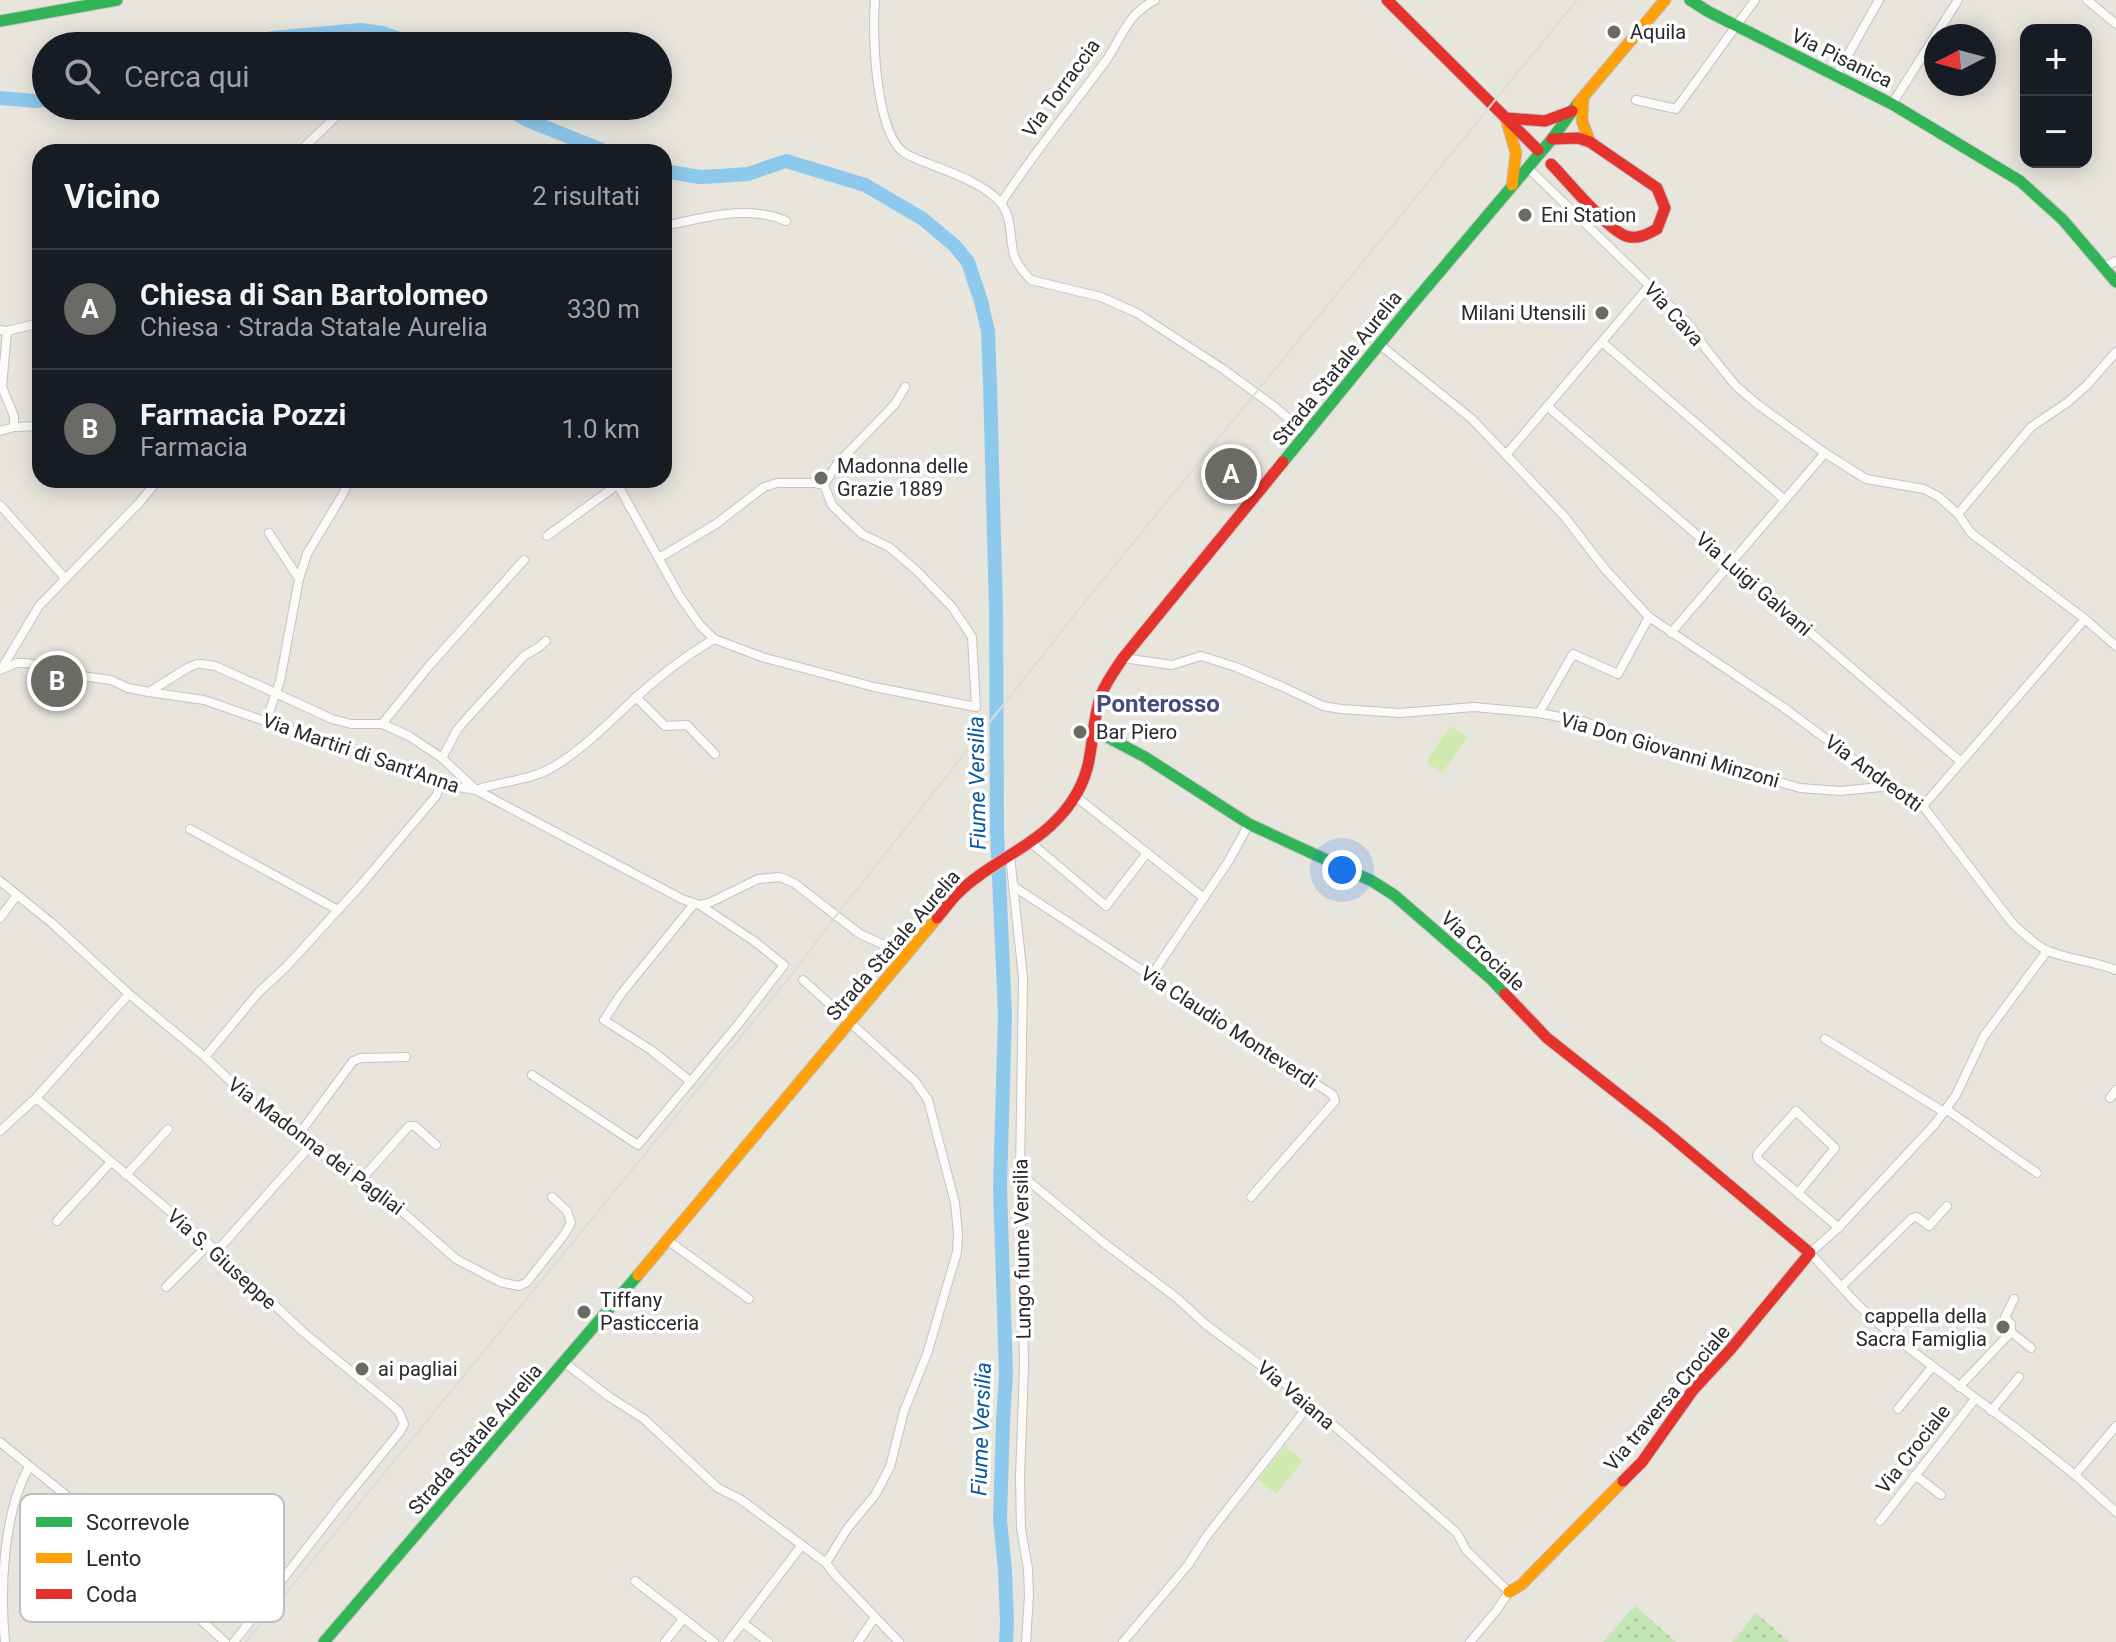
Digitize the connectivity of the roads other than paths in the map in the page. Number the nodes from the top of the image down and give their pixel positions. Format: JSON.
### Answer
{"nodes":[{"id":1,"x":117,"y":0,"type":"edge"},
{"id":2,"x":875,"y":0,"type":"edge"},
{"id":3,"x":1155,"y":0,"type":"edge"},
{"id":4,"x":1387,"y":0,"type":"edge"},
{"id":5,"x":1665,"y":0,"type":"edge"},
{"id":6,"x":1690,"y":0,"type":"edge"},
{"id":7,"x":1755,"y":0,"type":"edge"},
{"id":8,"x":1879,"y":0,"type":"edge"},
{"id":9,"x":1958,"y":0,"type":"edge"},
{"id":10,"x":2087,"y":0,"type":"edge"},
{"id":11,"x":0,"y":21,"type":"edge"},
{"id":12,"x":2116,"y":24,"type":"edge"},
{"id":13,"x":1736,"y":26,"type":"junction"},
{"id":14,"x":1836,"y":76,"type":"junction"},
{"id":15,"x":1583,"y":99,"type":"junction"},
{"id":16,"x":1636,"y":100,"type":"dead end"},
{"id":17,"x":1892,"y":104,"type":"junction"},
{"id":18,"x":1572,"y":111,"type":"junction"},
{"id":19,"x":1505,"y":118,"type":"junction"},
{"id":20,"x":332,"y":120,"type":"edge"},
{"id":21,"x":1552,"y":139,"type":"junction"},
{"id":22,"x":1590,"y":142,"type":"junction"},
{"id":23,"x":307,"y":144,"type":"edge"},
{"id":24,"x":1538,"y":150,"type":"dead end"},
{"id":25,"x":1551,"y":164,"type":"dead end"},
{"id":26,"x":1528,"y":168,"type":"junction"},
{"id":27,"x":1512,"y":185,"type":"junction"},
{"id":28,"x":1001,"y":203,"type":"junction"},
{"id":29,"x":786,"y":221,"type":"dead end"},
{"id":30,"x":672,"y":224,"type":"edge"},
{"id":31,"x":2116,"y":261,"type":"edge"},
{"id":32,"x":2103,"y":267,"type":"junction"},
{"id":33,"x":2116,"y":282,"type":"edge"},
{"id":34,"x":1649,"y":286,"type":"junction"},
{"id":35,"x":32,"y":325,"type":"edge"},
{"id":36,"x":3,"y":330,"type":"edge"},
{"id":37,"x":1602,"y":342,"type":"junction"},
{"id":38,"x":1380,"y":345,"type":"junction"},
{"id":39,"x":2116,"y":352,"type":"edge"},
{"id":40,"x":905,"y":387,"type":"dead end"},
{"id":41,"x":1547,"y":406,"type":"junction"},
{"id":42,"x":32,"y":426,"type":"edge"},
{"id":43,"x":14,"y":427,"type":"junction"},
{"id":44,"x":0,"y":431,"type":"edge"},
{"id":45,"x":1306,"y":434,"type":"junction"},
{"id":46,"x":1825,"y":453,"type":"junction"},
{"id":47,"x":1506,"y":455,"type":"junction"},
{"id":48,"x":824,"y":485,"type":"junction"},
{"id":49,"x":151,"y":488,"type":"edge"},
{"id":50,"x":346,"y":488,"type":"edge"},
{"id":51,"x":608,"y":488,"type":"edge"},
{"id":52,"x":619,"y":488,"type":"edge"},
{"id":53,"x":1785,"y":500,"type":"junction"},
{"id":54,"x":0,"y":505,"type":"edge"},
{"id":55,"x":1958,"y":514,"type":"junction"},
{"id":56,"x":269,"y":533,"type":"dead end"},
{"id":57,"x":547,"y":536,"type":"dead end"},
{"id":58,"x":659,"y":558,"type":"junction"},
{"id":59,"x":524,"y":560,"type":"dead end"},
{"id":60,"x":1730,"y":564,"type":"junction"},
{"id":61,"x":65,"y":578,"type":"junction"},
{"id":62,"x":299,"y":579,"type":"junction"},
{"id":63,"x":1649,"y":617,"type":"junction"},
{"id":64,"x":2085,"y":619,"type":"junction"},
{"id":65,"x":1671,"y":633,"type":"junction"},
{"id":66,"x":714,"y":639,"type":"junction"},
{"id":67,"x":546,"y":641,"type":"dead end"},
{"id":68,"x":2116,"y":646,"type":"edge"},
{"id":69,"x":1123,"y":658,"type":"junction"},
{"id":70,"x":1,"y":669,"type":"edge"},
{"id":71,"x":149,"y":692,"type":"junction"},
{"id":72,"x":275,"y":693,"type":"junction"},
{"id":73,"x":636,"y":697,"type":"junction"},
{"id":74,"x":1539,"y":713,"type":"junction"},
{"id":75,"x":266,"y":721,"type":"junction"},
{"id":76,"x":382,"y":724,"type":"junction"},
{"id":77,"x":1094,"y":735,"type":"junction"},
{"id":78,"x":715,"y":754,"type":"dead end"},
{"id":79,"x":442,"y":758,"type":"junction"},
{"id":80,"x":1960,"y":761,"type":"junction"},
{"id":81,"x":441,"y":784,"type":"junction"},
{"id":82,"x":1893,"y":786,"type":"junction"},
{"id":83,"x":476,"y":790,"type":"junction"},
{"id":84,"x":1075,"y":796,"type":"junction"},
{"id":85,"x":1923,"y":806,"type":"junction"},
{"id":86,"x":1249,"y":824,"type":"junction"},
{"id":87,"x":190,"y":829,"type":"dead end"},
{"id":88,"x":1030,"y":842,"type":"junction"},
{"id":89,"x":1147,"y":853,"type":"junction"},
{"id":90,"x":1008,"y":857,"type":"junction"},
{"id":91,"x":0,"y":881,"type":"edge"},
{"id":92,"x":1013,"y":886,"type":"junction"},
{"id":93,"x":17,"y":895,"type":"junction"},
{"id":94,"x":1204,"y":898,"type":"junction"},
{"id":95,"x":697,"y":904,"type":"junction"},
{"id":96,"x":338,"y":910,"type":"junction"},
{"id":97,"x":0,"y":918,"type":"edge"},
{"id":98,"x":2047,"y":951,"type":"junction"},
{"id":99,"x":903,"y":959,"type":"junction"},
{"id":100,"x":2116,"y":970,"type":"edge"},
{"id":101,"x":1151,"y":976,"type":"junction"},
{"id":102,"x":803,"y":980,"type":"dead end"},
{"id":103,"x":129,"y":994,"type":"junction"},
{"id":104,"x":849,"y":1021,"type":"junction"},
{"id":105,"x":1825,"y":1039,"type":"dead end"},
{"id":106,"x":205,"y":1057,"type":"junction"},
{"id":107,"x":406,"y":1057,"type":"dead end"},
{"id":108,"x":532,"y":1075,"type":"dead end"},
{"id":109,"x":690,"y":1081,"type":"junction"},
{"id":110,"x":2116,"y":1090,"type":"edge"},
{"id":111,"x":36,"y":1098,"type":"junction"},
{"id":112,"x":2110,"y":1098,"type":"dead end"},
{"id":113,"x":1945,"y":1110,"type":"junction"},
{"id":114,"x":168,"y":1129,"type":"dead end"},
{"id":115,"x":0,"y":1131,"type":"edge"},
{"id":116,"x":297,"y":1137,"type":"junction"},
{"id":117,"x":436,"y":1145,"type":"dead end"},
{"id":118,"x":310,"y":1146,"type":"junction"},
{"id":119,"x":111,"y":1162,"type":"junction"},
{"id":120,"x":2037,"y":1173,"type":"dead end"},
{"id":121,"x":1020,"y":1174,"type":"junction"},
{"id":122,"x":126,"y":1175,"type":"junction"},
{"id":123,"x":359,"y":1182,"type":"junction"},
{"id":124,"x":1798,"y":1193,"type":"junction"},
{"id":125,"x":552,"y":1197,"type":"dead end"},
{"id":126,"x":1251,"y":1197,"type":"dead end"},
{"id":127,"x":1947,"y":1206,"type":"dead end"},
{"id":128,"x":57,"y":1221,"type":"dead end"},
{"id":129,"x":1839,"y":1228,"type":"junction"},
{"id":130,"x":667,"y":1240,"type":"junction"},
{"id":131,"x":209,"y":1244,"type":"junction"},
{"id":132,"x":217,"y":1251,"type":"junction"},
{"id":133,"x":1810,"y":1253,"type":"junction"},
{"id":134,"x":1842,"y":1286,"type":"junction"},
{"id":135,"x":166,"y":1287,"type":"dead end"},
{"id":136,"x":749,"y":1299,"type":"dead end"},
{"id":137,"x":2014,"y":1299,"type":"dead end"},
{"id":138,"x":2011,"y":1332,"type":"junction"},
{"id":139,"x":2031,"y":1348,"type":"dead end"},
{"id":140,"x":565,"y":1363,"type":"junction"},
{"id":141,"x":1932,"y":1367,"type":"junction"},
{"id":142,"x":2019,"y":1377,"type":"dead end"},
{"id":143,"x":1959,"y":1387,"type":"junction"},
{"id":144,"x":1975,"y":1399,"type":"junction"},
{"id":145,"x":1309,"y":1405,"type":"junction"},
{"id":146,"x":1898,"y":1409,"type":"dead end"},
{"id":147,"x":1991,"y":1411,"type":"junction"},
{"id":148,"x":2116,"y":1426,"type":"edge"},
{"id":149,"x":0,"y":1442,"type":"edge"},
{"id":150,"x":29,"y":1467,"type":"junction"},
{"id":151,"x":1915,"y":1475,"type":"junction"},
{"id":152,"x":2075,"y":1475,"type":"junction"},
{"id":153,"x":64,"y":1494,"type":"edge"},
{"id":154,"x":1941,"y":1495,"type":"dead end"},
{"id":155,"x":2116,"y":1512,"type":"edge"},
{"id":156,"x":1880,"y":1521,"type":"dead end"},
{"id":157,"x":802,"y":1545,"type":"junction"},
{"id":158,"x":826,"y":1563,"type":"junction"},
{"id":159,"x":284,"y":1577,"type":"edge"},
{"id":160,"x":635,"y":1581,"type":"dead end"},
{"id":161,"x":1509,"y":1592,"type":"junction"},
{"id":162,"x":875,"y":1617,"type":"junction"},
{"id":163,"x":683,"y":1619,"type":"junction"},
{"id":164,"x":203,"y":1622,"type":"edge"},
{"id":165,"x":249,"y":1622,"type":"edge"},
{"id":166,"x":743,"y":1623,"type":"junction"},
{"id":167,"x":5,"y":1642,"type":"edge"},
{"id":168,"x":225,"y":1642,"type":"edge"},
{"id":169,"x":234,"y":1642,"type":"edge"},
{"id":170,"x":324,"y":1642,"type":"edge"},
{"id":171,"x":665,"y":1642,"type":"edge"},
{"id":172,"x":714,"y":1642,"type":"edge"},
{"id":173,"x":728,"y":1642,"type":"edge"},
{"id":174,"x":768,"y":1642,"type":"edge"},
{"id":175,"x":858,"y":1642,"type":"edge"},
{"id":176,"x":899,"y":1642,"type":"edge"},
{"id":177,"x":1026,"y":1642,"type":"edge"},
{"id":178,"x":1123,"y":1642,"type":"edge"},
{"id":179,"x":1470,"y":1642,"type":"edge"}],
"edges":[{"from":1,"to":11,"type":"street"},
{"from":2,"to":28,"type":"street"},
{"from":3,"to":28,"type":"street","name":"Via Torraccia"},
{"from":4,"to":19,"type":"street"},
{"from":5,"to":15,"type":"street","name":"Strada Statale Aurelia"},
{"from":6,"to":13,"type":"street","name":"Via Pisanica"},
{"from":7,"to":13,"type":"street"},
{"from":8,"to":14,"type":"street"},
{"from":9,"to":17,"type":"street"},
{"from":10,"to":12,"type":"street"},
{"from":13,"to":14,"type":"street","name":"Via Pisanica"},
{"from":13,"to":16,"type":"street"},
{"from":14,"to":17,"type":"street","name":"Via Pisanica"},
{"from":15,"to":18,"type":"street","name":"Strada Statale Aurelia"},
{"from":15,"to":22,"type":"street"},
{"from":17,"to":32,"type":"street","name":"Via Pisanica"},
{"from":18,"to":19,"type":"street"},
{"from":18,"to":21,"type":"street","name":"Strada Statale Aurelia"},
{"from":19,"to":24,"type":"street"},
{"from":19,"to":27,"type":"street"},
{"from":20,"to":23,"type":"street"},
{"from":21,"to":22,"type":"street"},
{"from":21,"to":26,"type":"street","name":"Strada Statale Aurelia"},
{"from":22,"to":25,"type":"street"},
{"from":26,"to":27,"type":"street","name":"Strada Statale Aurelia"},
{"from":26,"to":34,"type":"street","name":"Via Cava"},
{"from":27,"to":38,"type":"street","name":"Strada Statale Aurelia"},
{"from":28,"to":45,"type":"street"},
{"from":29,"to":30,"type":"street"},
{"from":31,"to":32,"type":"street"},
{"from":32,"to":33,"type":"street","name":"Via Pisanica"},
{"from":34,"to":37,"type":"street"},
{"from":34,"to":46,"type":"street","name":"Via Cava"},
{"from":35,"to":36,"type":"street"},
{"from":36,"to":43,"type":"street"},
{"from":37,"to":41,"type":"street"},
{"from":37,"to":53,"type":"street"},
{"from":38,"to":45,"type":"street","name":"Strada Statale Aurelia"},
{"from":38,"to":47,"type":"street","name":"Via Andreotti"},
{"from":39,"to":55,"type":"street"},
{"from":40,"to":48,"type":"street"},
{"from":41,"to":47,"type":"street"},
{"from":41,"to":60,"type":"street","name":"Via Luigi Galvani"},
{"from":42,"to":43,"type":"street"},
{"from":43,"to":44,"type":"street"},
{"from":45,"to":69,"type":"street","name":"Strada Statale Aurelia"},
{"from":46,"to":53,"type":"street"},
{"from":46,"to":55,"type":"street","name":"Via Cava"},
{"from":47,"to":63,"type":"street","name":"Via Andreotti"},
{"from":48,"to":58,"type":"street"},
{"from":48,"to":66,"type":"street"},
{"from":49,"to":61,"type":"street"},
{"from":50,"to":62,"type":"street"},
{"from":51,"to":57,"type":"street"},
{"from":52,"to":58,"type":"street"},
{"from":53,"to":60,"type":"street"},
{"from":54,"to":61,"type":"street"},
{"from":55,"to":64,"type":"street","name":"Via Cava"},
{"from":56,"to":62,"type":"street"},
{"from":58,"to":66,"type":"street"},
{"from":59,"to":76,"type":"street"},
{"from":60,"to":65,"type":"street"},
{"from":60,"to":80,"type":"street","name":"Via Luigi Galvani"},
{"from":61,"to":70,"type":"street"},
{"from":62,"to":72,"type":"street"},
{"from":63,"to":65,"type":"street","name":"Via Andreotti"},
{"from":63,"to":74,"type":"street"},
{"from":64,"to":68,"type":"street","name":"Via Cava"},
{"from":64,"to":80,"type":"street"},
{"from":65,"to":82,"type":"street","name":"Via Andreotti"},
{"from":66,"to":73,"type":"street"},
{"from":67,"to":79,"type":"street"},
{"from":69,"to":74,"type":"street","name":"Via Don Giovanni Minzoni"},
{"from":69,"to":77,"type":"street","name":"Strada Statale Aurelia"},
{"from":70,"to":71,"type":"street","name":"Via Martiri di Sant'Anna"},
{"from":71,"to":72,"type":"street"},
{"from":71,"to":75,"type":"street","name":"Via Martiri di Sant'Anna"},
{"from":72,"to":75,"type":"street"},
{"from":72,"to":76,"type":"street"},
{"from":73,"to":78,"type":"street"},
{"from":73,"to":83,"type":"street"},
{"from":74,"to":82,"type":"street","name":"Via Don Giovanni Minzoni"},
{"from":75,"to":81,"type":"street","name":"Via Martiri di Sant'Anna"},
{"from":76,"to":79,"type":"street"},
{"from":77,"to":84,"type":"street","name":"Strada Statale Aurelia"},
{"from":77,"to":86,"type":"street","name":"Via Crociale"},
{"from":79,"to":83,"type":"street"},
{"from":80,"to":85,"type":"street"},
{"from":81,"to":83,"type":"street","name":"Via Martiri di Sant'Anna"},
{"from":81,"to":96,"type":"street"},
{"from":82,"to":85,"type":"street","name":"Via Andreotti"},
{"from":83,"to":95,"type":"street","name":"Via Martiri di Sant'Anna"},
{"from":84,"to":88,"type":"street","name":"Strada Statale Aurelia"},
{"from":84,"to":89,"type":"street"},
{"from":85,"to":98,"type":"street","name":"Via Andreotti"},
{"from":86,"to":94,"type":"street"},
{"from":86,"to":133,"type":"street","name":"Via Crociale"},
{"from":87,"to":96,"type":"street"},
{"from":88,"to":89,"type":"street"},
{"from":88,"to":90,"type":"street","name":"Strada Statale Aurelia"},
{"from":89,"to":94,"type":"street"},
{"from":90,"to":92,"type":"street","name":"Lungo fiume Versilia"},
{"from":90,"to":99,"type":"street","name":"Strada Statale Aurelia"},
{"from":91,"to":93,"type":"street","name":"Via Madonna dei Pagliai"},
{"from":92,"to":101,"type":"street","name":"Via Claudio Monteverdi"},
{"from":92,"to":121,"type":"street","name":"Lungo fiume Versilia"},
{"from":93,"to":97,"type":"street"},
{"from":93,"to":103,"type":"street","name":"Via Madonna dei Pagliai"},
{"from":94,"to":101,"type":"street"},
{"from":95,"to":99,"type":"street"},
{"from":95,"to":109,"type":"street"},
{"from":95,"to":109,"type":"street","name":"Via Martiri di Sant'Anna"},
{"from":96,"to":106,"type":"street"},
{"from":98,"to":100,"type":"street","name":"Via Andreotti"},
{"from":98,"to":113,"type":"street"},
{"from":99,"to":104,"type":"street","name":"Strada Statale Aurelia"},
{"from":101,"to":126,"type":"street","name":"Via Claudio Monteverdi"},
{"from":102,"to":104,"type":"street"},
{"from":103,"to":106,"type":"street","name":"Via Madonna dei Pagliai"},
{"from":103,"to":111,"type":"street"},
{"from":104,"to":130,"type":"street","name":"Strada Statale Aurelia"},
{"from":104,"to":158,"type":"street"},
{"from":105,"to":113,"type":"street"},
{"from":106,"to":116,"type":"street","name":"Via Madonna dei Pagliai"},
{"from":107,"to":116,"type":"street"},
{"from":108,"to":109,"type":"street"},
{"from":110,"to":112,"type":"street"},
{"from":111,"to":115,"type":"street"},
{"from":111,"to":119,"type":"street","name":"Via S. Giuseppe"},
{"from":113,"to":120,"type":"street"},
{"from":113,"to":129,"type":"street"},
{"from":114,"to":122,"type":"street"},
{"from":116,"to":118,"type":"street","name":"Via Madonna dei Pagliai"},
{"from":117,"to":123,"type":"street"},
{"from":118,"to":123,"type":"street","name":"Via Madonna dei Pagliai"},
{"from":118,"to":132,"type":"street"},
{"from":119,"to":122,"type":"street","name":"Via S. Giuseppe"},
{"from":119,"to":128,"type":"street"},
{"from":121,"to":145,"type":"street","name":"Via Vaiana"},
{"from":121,"to":177,"type":"street","name":"Lungo fiume Versilia"},
{"from":122,"to":131,"type":"street","name":"Via S. Giuseppe"},
{"from":123,"to":125,"type":"street","name":"Via Madonna dei Pagliai"},
{"from":124,"to":124,"type":"street"},
{"from":124,"to":129,"type":"street"},
{"from":127,"to":134,"type":"street"},
{"from":129,"to":133,"type":"street"},
{"from":130,"to":136,"type":"street"},
{"from":130,"to":140,"type":"street","name":"Strada Statale Aurelia"},
{"from":131,"to":132,"type":"street","name":"Via S. Giuseppe"},
{"from":131,"to":135,"type":"street"},
{"from":132,"to":159,"type":"street","name":"Via S. Giuseppe"},
{"from":133,"to":134,"type":"street","name":"Via Crociale"},
{"from":133,"to":161,"type":"street","name":"Via traversa Crociale"},
{"from":134,"to":141,"type":"street","name":"Via Crociale"},
{"from":137,"to":138,"type":"street"},
{"from":138,"to":139,"type":"street"},
{"from":138,"to":143,"type":"street"},
{"from":140,"to":157,"type":"street"},
{"from":140,"to":170,"type":"street","name":"Strada Statale Aurelia"},
{"from":141,"to":143,"type":"street","name":"Via Crociale"},
{"from":141,"to":146,"type":"street"},
{"from":142,"to":147,"type":"street"},
{"from":143,"to":144,"type":"street","name":"Via Crociale"},
{"from":144,"to":147,"type":"street","name":"Via Crociale"},
{"from":144,"to":151,"type":"street","name":"Via Crociale"},
{"from":145,"to":161,"type":"street","name":"Via Vaiana"},
{"from":145,"to":178,"type":"street"},
{"from":147,"to":152,"type":"street","name":"Via Crociale"},
{"from":148,"to":152,"type":"street"},
{"from":149,"to":150,"type":"street"},
{"from":150,"to":153,"type":"street"},
{"from":150,"to":167,"type":"street"},
{"from":151,"to":154,"type":"street"},
{"from":151,"to":156,"type":"street","name":"Via Crociale"},
{"from":152,"to":155,"type":"street","name":"Via Crociale"},
{"from":157,"to":158,"type":"street"},
{"from":157,"to":166,"type":"street"},
{"from":158,"to":162,"type":"street"},
{"from":160,"to":163,"type":"street"},
{"from":161,"to":179,"type":"street"},
{"from":162,"to":175,"type":"street"},
{"from":162,"to":176,"type":"street"},
{"from":163,"to":171,"type":"street"},
{"from":163,"to":172,"type":"street"},
{"from":164,"to":168,"type":"street"},
{"from":165,"to":169,"type":"street","name":"Via S. Giuseppe"},
{"from":166,"to":173,"type":"street"},
{"from":166,"to":174,"type":"street"}]}
